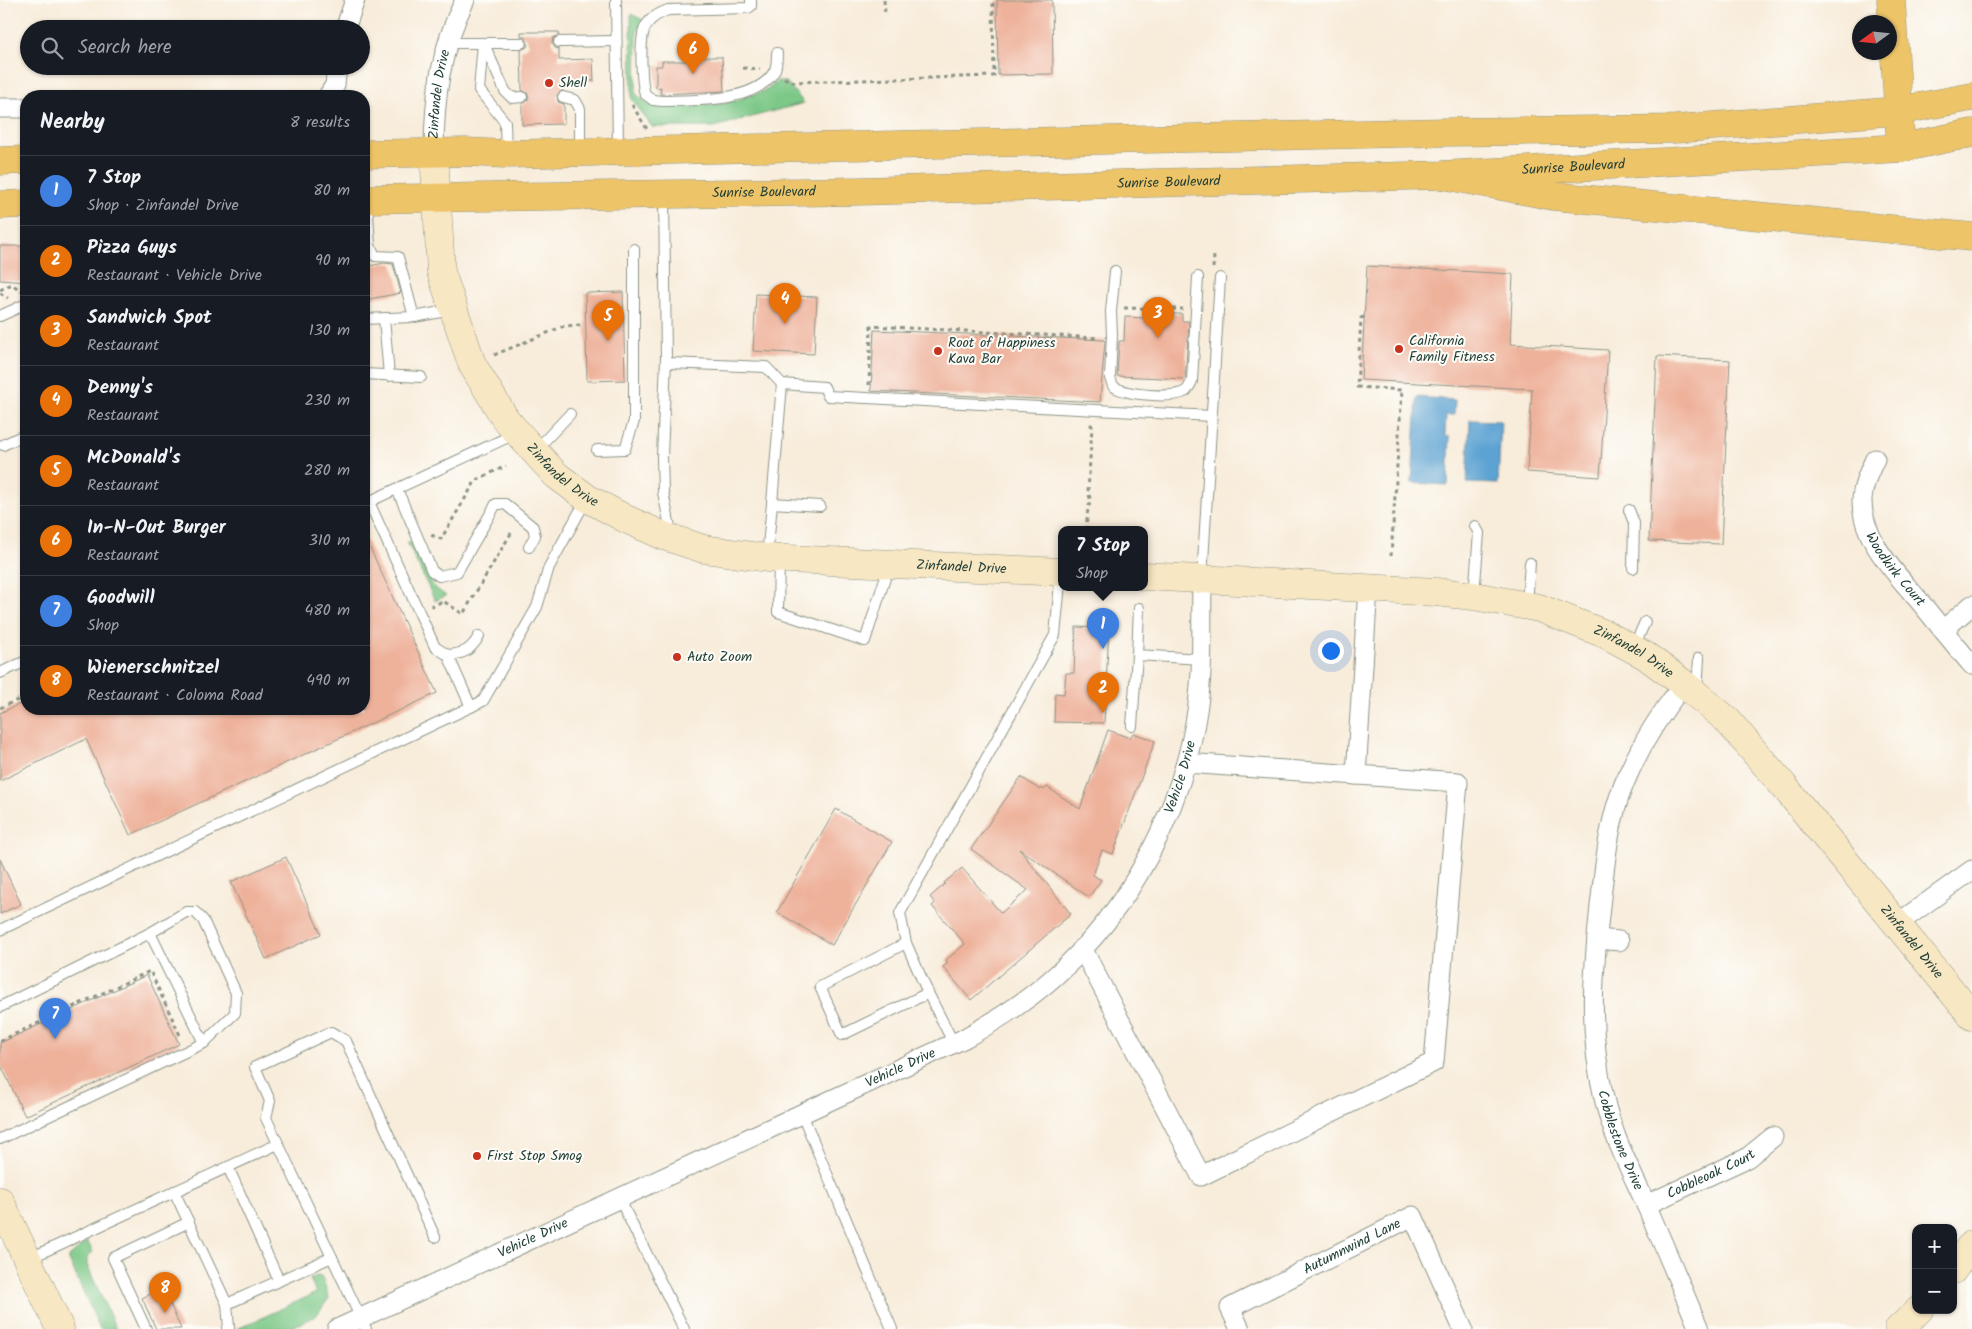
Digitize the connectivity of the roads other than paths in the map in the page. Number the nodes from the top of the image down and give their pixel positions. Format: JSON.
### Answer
{"nodes":[{"id":1,"x":355,"y":0,"type":"edge"},
{"id":2,"x":465,"y":0,"type":"edge"},
{"id":3,"x":616,"y":0,"type":"edge"},
{"id":4,"x":751,"y":0,"type":"edge"},
{"id":5,"x":1891,"y":0,"type":"edge"},
{"id":6,"x":348,"y":20,"type":"edge"},
{"id":7,"x":616,"y":41,"type":"junction"},
{"id":8,"x":559,"y":42,"type":"dead end"},
{"id":9,"x":448,"y":43,"type":"junction"},
{"id":10,"x":483,"y":43,"type":"junction"},
{"id":11,"x":521,"y":43,"type":"dead end"},
{"id":12,"x":777,"y":53,"type":"dead end"},
{"id":13,"x":336,"y":75,"type":"edge"},
{"id":14,"x":332,"y":90,"type":"edge"},
{"id":15,"x":563,"y":96,"type":"dead end"},
{"id":16,"x":522,"y":97,"type":"dead end"},
{"id":17,"x":1972,"y":97,"type":"edge"},
{"id":18,"x":0,"y":108,"type":"edge"},
{"id":19,"x":20,"y":108,"type":"edge"},
{"id":20,"x":1898,"y":111,"type":"junction"},
{"id":21,"x":1972,"y":133,"type":"edge"},
{"id":22,"x":1901,"y":148,"type":"junction"},
{"id":23,"x":618,"y":151,"type":"junction"},
{"id":24,"x":580,"y":152,"type":"junction"},
{"id":25,"x":434,"y":153,"type":"junction"},
{"id":26,"x":370,"y":154,"type":"edge"},
{"id":27,"x":506,"y":154,"type":"junction"},
{"id":28,"x":0,"y":160,"type":"edge"},
{"id":29,"x":20,"y":160,"type":"edge"},
{"id":30,"x":1443,"y":175,"type":"junction"},
{"id":31,"x":664,"y":195,"type":"junction"},
{"id":32,"x":436,"y":198,"type":"junction"},
{"id":33,"x":370,"y":199,"type":"edge"},
{"id":34,"x":20,"y":204,"type":"edge"},
{"id":35,"x":0,"y":205,"type":"edge"},
{"id":36,"x":1972,"y":238,"type":"edge"},
{"id":37,"x":370,"y":249,"type":"edge"},
{"id":38,"x":634,"y":249,"type":"dead end"},
{"id":39,"x":1115,"y":271,"type":"dead end"},
{"id":40,"x":1216,"y":274,"type":"road end"},
{"id":41,"x":1198,"y":277,"type":"dead end"},
{"id":42,"x":20,"y":307,"type":"edge"},
{"id":43,"x":453,"y":310,"type":"junction"},
{"id":44,"x":0,"y":316,"type":"edge"},
{"id":45,"x":414,"y":317,"type":"junction"},
{"id":46,"x":384,"y":318,"type":"junction"},
{"id":47,"x":370,"y":319,"type":"edge"},
{"id":48,"x":666,"y":359,"type":"junction"},
{"id":49,"x":370,"y":374,"type":"edge"},
{"id":50,"x":389,"y":376,"type":"junction"},
{"id":51,"x":420,"y":377,"type":"dead end"},
{"id":52,"x":782,"y":384,"type":"junction"},
{"id":53,"x":570,"y":414,"type":"dead end"},
{"id":54,"x":1212,"y":416,"type":"junction"},
{"id":55,"x":20,"y":437,"type":"edge"},
{"id":56,"x":526,"y":442,"type":"junction"},
{"id":57,"x":3,"y":445,"type":"dead end"},
{"id":58,"x":597,"y":450,"type":"dead end"},
{"id":59,"x":1875,"y":459,"type":"dead end"},
{"id":60,"x":397,"y":489,"type":"junction"},
{"id":61,"x":587,"y":498,"type":"junction"},
{"id":62,"x":370,"y":501,"type":"edge"},
{"id":63,"x":772,"y":503,"type":"junction"},
{"id":64,"x":820,"y":506,"type":"dead end"},
{"id":65,"x":1629,"y":510,"type":"dead end"},
{"id":66,"x":370,"y":511,"type":"edge"},
{"id":67,"x":1475,"y":526,"type":"dead end"},
{"id":68,"x":672,"y":539,"type":"junction"},
{"id":69,"x":529,"y":546,"type":"dead end"},
{"id":70,"x":773,"y":558,"type":"junction"},
{"id":71,"x":1530,"y":562,"type":"dead end"},
{"id":72,"x":889,"y":564,"type":"junction"},
{"id":73,"x":1633,"y":568,"type":"dead end"},
{"id":74,"x":1058,"y":572,"type":"edge"},
{"id":75,"x":1148,"y":576,"type":"edge"},
{"id":76,"x":1202,"y":579,"type":"junction"},
{"id":77,"x":1368,"y":588,"type":"junction"},
{"id":78,"x":1060,"y":591,"type":"edge"},
{"id":79,"x":1474,"y":596,"type":"junction"},
{"id":80,"x":1527,"y":606,"type":"junction"},
{"id":81,"x":1972,"y":606,"type":"edge"},
{"id":82,"x":1138,"y":608,"type":"dead end"},
{"id":83,"x":1645,"y":622,"type":"dead end"},
{"id":84,"x":1943,"y":630,"type":"junction"},
{"id":85,"x":479,"y":636,"type":"dead end"},
{"id":86,"x":1633,"y":649,"type":"junction"},
{"id":87,"x":448,"y":655,"type":"junction"},
{"id":88,"x":1137,"y":655,"type":"junction"},
{"id":89,"x":1699,"y":658,"type":"dead end"},
{"id":90,"x":1201,"y":659,"type":"junction"},
{"id":91,"x":20,"y":664,"type":"edge"},
{"id":92,"x":1972,"y":665,"type":"edge"},
{"id":93,"x":0,"y":673,"type":"edge"},
{"id":94,"x":1690,"y":689,"type":"junction"},
{"id":95,"x":471,"y":707,"type":"junction"},
{"id":96,"x":1132,"y":726,"type":"dead end"},
{"id":97,"x":1186,"y":763,"type":"junction"},
{"id":98,"x":1356,"y":775,"type":"junction"},
{"id":99,"x":1972,"y":870,"type":"edge"},
{"id":100,"x":1897,"y":924,"type":"junction"},
{"id":101,"x":0,"y":930,"type":"edge"},
{"id":102,"x":150,"y":933,"type":"junction"},
{"id":103,"x":1597,"y":939,"type":"junction"},
{"id":104,"x":1619,"y":941,"type":"dead end"},
{"id":105,"x":906,"y":943,"type":"junction"},
{"id":106,"x":1082,"y":948,"type":"junction"},
{"id":107,"x":928,"y":993,"type":"junction"},
{"id":108,"x":0,"y":1007,"type":"edge"},
{"id":109,"x":1972,"y":1016,"type":"edge"},
{"id":110,"x":204,"y":1043,"type":"junction"},
{"id":111,"x":954,"y":1044,"type":"junction"},
{"id":112,"x":802,"y":1114,"type":"junction"},
{"id":113,"x":1773,"y":1137,"type":"dead end"},
{"id":114,"x":0,"y":1139,"type":"edge"},
{"id":115,"x":278,"y":1144,"type":"junction"},
{"id":116,"x":228,"y":1167,"type":"junction"},
{"id":117,"x":174,"y":1191,"type":"junction"},
{"id":118,"x":619,"y":1198,"type":"junction"},
{"id":119,"x":0,"y":1201,"type":"edge"},
{"id":120,"x":1646,"y":1205,"type":"junction"},
{"id":121,"x":189,"y":1222,"type":"junction"},
{"id":122,"x":435,"y":1237,"type":"dead end"},
{"id":123,"x":1972,"y":1244,"type":"edge"},
{"id":124,"x":332,"y":1257,"type":"junction"},
{"id":125,"x":27,"y":1259,"type":"junction"},
{"id":126,"x":1954,"y":1269,"type":"edge"},
{"id":127,"x":279,"y":1281,"type":"junction"},
{"id":128,"x":227,"y":1304,"type":"junction"},
{"id":129,"x":1915,"y":1314,"type":"edge"},
{"id":130,"x":364,"y":1323,"type":"edge"},
{"id":131,"x":60,"y":1329,"type":"edge"},
{"id":132,"x":146,"y":1329,"type":"edge"},
{"id":133,"x":227,"y":1329,"type":"edge"},
{"id":134,"x":338,"y":1329,"type":"edge"},
{"id":135,"x":684,"y":1329,"type":"edge"},
{"id":136,"x":892,"y":1329,"type":"edge"},
{"id":137,"x":1240,"y":1329,"type":"edge"},
{"id":138,"x":1462,"y":1329,"type":"edge"},
{"id":139,"x":1699,"y":1329,"type":"edge"},
{"id":140,"x":1899,"y":1329,"type":"edge"}],
"edges":[{"from":1,"to":6,"type":"street"},
{"from":2,"to":9,"type":"street","name":"Zinfandel Drive"},
{"from":3,"to":7,"type":"lane"},
{"from":4,"to":12,"type":"lane"},
{"from":5,"to":20,"type":"main road"},
{"from":7,"to":8,"type":"lane"},
{"from":7,"to":23,"type":"lane"},
{"from":9,"to":10,"type":"lane"},
{"from":9,"to":25,"type":"street","name":"Zinfandel Drive"},
{"from":10,"to":11,"type":"lane"},
{"from":10,"to":16,"type":"lane"},
{"from":10,"to":27,"type":"lane"},
{"from":13,"to":14,"type":"street"},
{"from":15,"to":24,"type":"lane"},
{"from":17,"to":20,"type":"main road"},
{"from":18,"to":19,"type":"street"},
{"from":20,"to":22,"type":"main road"},
{"from":20,"to":23,"type":"main road"},
{"from":21,"to":22,"type":"main road","name":"Sunrise Boulevard"},
{"from":22,"to":30,"type":"main road","name":"Sunrise Boulevard"},
{"from":23,"to":24,"type":"main road"},
{"from":24,"to":27,"type":"main road"},
{"from":25,"to":26,"type":"main road"},
{"from":25,"to":27,"type":"main road"},
{"from":25,"to":32,"type":"street","name":"Zinfandel Drive"},
{"from":28,"to":29,"type":"main road"},
{"from":30,"to":31,"type":"main road","name":"Sunrise Boulevard"},
{"from":30,"to":36,"type":"main road"},
{"from":31,"to":32,"type":"main road","name":"Sunrise Boulevard"},
{"from":31,"to":48,"type":"lane"},
{"from":32,"to":33,"type":"main road","name":"Sunrise Boulevard"},
{"from":32,"to":43,"type":"street","name":"Zinfandel Drive"},
{"from":34,"to":35,"type":"main road"},
{"from":37,"to":45,"type":"lane"},
{"from":38,"to":58,"type":"lane"},
{"from":39,"to":41,"type":"lane"},
{"from":40,"to":54,"type":"lane"},
{"from":42,"to":44,"type":"lane"},
{"from":43,"to":45,"type":"lane"},
{"from":43,"to":56,"type":"street","name":"Zinfandel Drive"},
{"from":45,"to":46,"type":"lane"},
{"from":46,"to":47,"type":"lane"},
{"from":46,"to":50,"type":"lane"},
{"from":48,"to":52,"type":"lane"},
{"from":48,"to":68,"type":"lane"},
{"from":49,"to":50,"type":"lane"},
{"from":50,"to":51,"type":"lane"},
{"from":52,"to":54,"type":"lane"},
{"from":52,"to":63,"type":"lane"},
{"from":53,"to":56,"type":"lane"},
{"from":54,"to":76,"type":"lane"},
{"from":55,"to":57,"type":"lane"},
{"from":56,"to":60,"type":"lane"},
{"from":56,"to":61,"type":"street","name":"Zinfandel Drive"},
{"from":59,"to":84,"type":"street","name":"Woodkirk Court"},
{"from":60,"to":62,"type":"lane"},
{"from":60,"to":69,"type":"lane"},
{"from":61,"to":68,"type":"street","name":"Zinfandel Drive"},
{"from":61,"to":95,"type":"lane"},
{"from":63,"to":64,"type":"lane"},
{"from":63,"to":70,"type":"lane"},
{"from":65,"to":73,"type":"lane"},
{"from":66,"to":87,"type":"lane"},
{"from":67,"to":79,"type":"lane"},
{"from":68,"to":70,"type":"street","name":"Zinfandel Drive"},
{"from":70,"to":72,"type":"street","name":"Zinfandel Drive"},
{"from":70,"to":72,"type":"lane"},
{"from":71,"to":80,"type":"lane"},
{"from":72,"to":74,"type":"street","name":"Zinfandel Drive"},
{"from":75,"to":76,"type":"street","name":"Zinfandel Drive"},
{"from":76,"to":77,"type":"street","name":"Zinfandel Drive"},
{"from":76,"to":90,"type":"street","name":"Vehicle Drive"},
{"from":77,"to":79,"type":"street","name":"Zinfandel Drive"},
{"from":77,"to":98,"type":"street"},
{"from":78,"to":105,"type":"lane"},
{"from":79,"to":80,"type":"street","name":"Zinfandel Drive"},
{"from":80,"to":86,"type":"street","name":"Zinfandel Drive"},
{"from":81,"to":84,"type":"street"},
{"from":82,"to":88,"type":"lane"},
{"from":83,"to":86,"type":"lane"},
{"from":84,"to":92,"type":"street","name":"Woodkirk Court"},
{"from":85,"to":87,"type":"lane"},
{"from":86,"to":94,"type":"street","name":"Zinfandel Drive"},
{"from":87,"to":95,"type":"lane"},
{"from":88,"to":90,"type":"lane"},
{"from":88,"to":96,"type":"lane"},
{"from":89,"to":94,"type":"lane"},
{"from":90,"to":97,"type":"street","name":"Vehicle Drive"},
{"from":91,"to":93,"type":"lane"},
{"from":94,"to":100,"type":"street","name":"Zinfandel Drive"},
{"from":94,"to":103,"type":"street","name":"Cobblestone Drive"},
{"from":95,"to":101,"type":"lane"},
{"from":97,"to":98,"type":"street"},
{"from":97,"to":106,"type":"street","name":"Vehicle Drive"},
{"from":98,"to":106,"type":"street"},
{"from":99,"to":100,"type":"street"},
{"from":100,"to":109,"type":"street","name":"Zinfandel Drive"},
{"from":102,"to":108,"type":"lane"},
{"from":102,"to":110,"type":"lane"},
{"from":102,"to":110,"type":"lane"},
{"from":103,"to":104,"type":"street"},
{"from":103,"to":120,"type":"street","name":"Cobblestone Drive"},
{"from":105,"to":107,"type":"lane"},
{"from":105,"to":107,"type":"lane"},
{"from":106,"to":111,"type":"street","name":"Vehicle Drive"},
{"from":107,"to":111,"type":"lane"},
{"from":110,"to":114,"type":"lane"},
{"from":111,"to":112,"type":"street","name":"Vehicle Drive"},
{"from":112,"to":118,"type":"street","name":"Vehicle Drive"},
{"from":112,"to":136,"type":"lane"},
{"from":113,"to":120,"type":"street","name":"Cobbleoak Court"},
{"from":115,"to":116,"type":"lane"},
{"from":115,"to":122,"type":"lane"},
{"from":115,"to":124,"type":"lane"},
{"from":116,"to":117,"type":"lane"},
{"from":116,"to":127,"type":"lane"},
{"from":117,"to":121,"type":"lane"},
{"from":117,"to":125,"type":"lane"},
{"from":118,"to":130,"type":"street","name":"Vehicle Drive"},
{"from":118,"to":135,"type":"lane"},
{"from":119,"to":125,"type":"street"},
{"from":120,"to":139,"type":"street","name":"Cobblestone Drive"},
{"from":121,"to":128,"type":"lane"},
{"from":121,"to":132,"type":"lane"},
{"from":123,"to":126,"type":"street"},
{"from":124,"to":127,"type":"lane"},
{"from":124,"to":130,"type":"lane"},
{"from":125,"to":131,"type":"street"},
{"from":127,"to":128,"type":"lane"},
{"from":128,"to":133,"type":"lane"},
{"from":129,"to":140,"type":"street"},
{"from":130,"to":134,"type":"street","name":"Vehicle Drive"},
{"from":137,"to":138,"type":"street","name":"Autumnwind Lane"}]}
